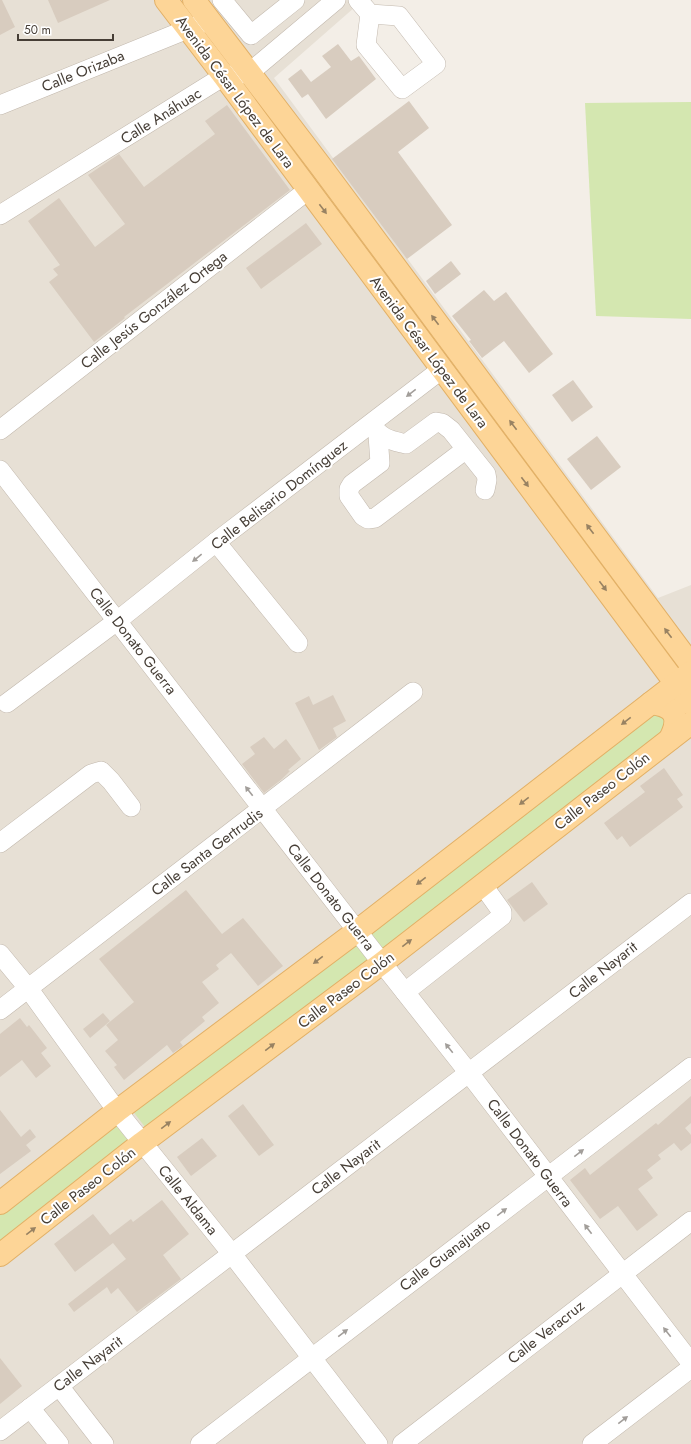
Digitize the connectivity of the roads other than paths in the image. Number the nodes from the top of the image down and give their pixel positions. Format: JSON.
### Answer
{"nodes":[{"id":1,"x":166,"y":0,"type":"edge"},
{"id":2,"x":194,"y":0,"type":"edge"},
{"id":3,"x":222,"y":0,"type":"edge"},
{"id":4,"x":295,"y":0,"type":"edge"},
{"id":5,"x":331,"y":2,"type":"edge"},
{"id":6,"x":210,"y":20,"type":"junction"},
{"id":7,"x":188,"y":29,"type":"junction"},
{"id":8,"x":249,"y":73,"type":"junction"},
{"id":9,"x":224,"y":76,"type":"junction"},
{"id":10,"x":0,"y":105,"type":"edge"},
{"id":11,"x":308,"y":190,"type":"junction"},
{"id":12,"x":0,"y":215,"type":"edge"},
{"id":13,"x":442,"y":369,"type":"junction"},
{"id":14,"x":374,"y":429,"type":"junction"},
{"id":15,"x":0,"y":430,"type":"edge"},
{"id":16,"x":406,"y":444,"type":"junction"},
{"id":17,"x":465,"y":450,"type":"junction"},
{"id":18,"x":507,"y":457,"type":"junction"},
{"id":19,"x":380,"y":463,"type":"junction"},
{"id":20,"x":0,"y":470,"type":"edge"},
{"id":21,"x":216,"y":542,"type":"junction"},
{"id":22,"x":117,"y":622,"type":"junction"},
{"id":23,"x":298,"y":643,"type":"dead end"},
{"id":24,"x":691,"y":665,"type":"edge"},
{"id":25,"x":683,"y":678,"type":"edge"},
{"id":26,"x":413,"y":692,"type":"dead end"},
{"id":27,"x":7,"y":703,"type":"dead end"},
{"id":28,"x":651,"y":703,"type":"junction"},
{"id":29,"x":691,"y":704,"type":"edge"},
{"id":30,"x":691,"y":723,"type":"edge"},
{"id":31,"x":670,"y":739,"type":"junction"},
{"id":32,"x":131,"y":807,"type":"dead end"},
{"id":33,"x":263,"y":809,"type":"junction"},
{"id":34,"x":0,"y":843,"type":"edge"},
{"id":35,"x":482,"y":884,"type":"junction"},
{"id":36,"x":691,"y":903,"type":"edge"},
{"id":37,"x":357,"y":930,"type":"junction"},
{"id":38,"x":0,"y":954,"type":"edge"},
{"id":39,"x":382,"y":963,"type":"junction"},
{"id":40,"x":28,"y":988,"type":"junction"},
{"id":41,"x":405,"y":992,"type":"junction"},
{"id":42,"x":0,"y":1010,"type":"edge"},
{"id":43,"x":691,"y":1067,"type":"edge"},
{"id":44,"x":470,"y":1073,"type":"junction"},
{"id":45,"x":117,"y":1111,"type":"junction"},
{"id":46,"x":142,"y":1143,"type":"junction"},
{"id":47,"x":548,"y":1177,"type":"junction"},
{"id":48,"x":0,"y":1203,"type":"edge"},
{"id":49,"x":691,"y":1221,"type":"edge"},
{"id":50,"x":232,"y":1254,"type":"junction"},
{"id":51,"x":0,"y":1255,"type":"edge"},
{"id":52,"x":622,"y":1274,"type":"junction"},
{"id":53,"x":312,"y":1356,"type":"junction"},
{"id":54,"x":691,"y":1363,"type":"edge"},
{"id":55,"x":691,"y":1368,"type":"edge"},
{"id":56,"x":58,"y":1386,"type":"junction"},
{"id":57,"x":30,"y":1408,"type":"junction"},
{"id":58,"x":0,"y":1431,"type":"edge"},
{"id":59,"x":59,"y":1444,"type":"edge"},
{"id":60,"x":104,"y":1444,"type":"edge"},
{"id":61,"x":200,"y":1444,"type":"edge"},
{"id":62,"x":378,"y":1444,"type":"edge"},
{"id":63,"x":402,"y":1444,"type":"edge"},
{"id":64,"x":592,"y":1444,"type":"edge"}],
"edges":[{"from":1,"to":7,"type":"main road","name":"Avenida César López de Lara"},
{"from":2,"to":6,"type":"main road","name":"Avenida César López de Lara"},
{"from":3,"to":4,"type":"street"},
{"from":5,"to":8,"type":"street"},
{"from":6,"to":7,"type":"street","name":"Calle Orizaba"},
{"from":6,"to":8,"type":"main road","name":"Avenida César López de Lara"},
{"from":7,"to":9,"type":"main road","name":"Avenida César López de Lara"},
{"from":7,"to":10,"type":"street","name":"Calle Orizaba"},
{"from":8,"to":9,"type":"street","name":"Calle Anáhuac"},
{"from":24,"to":8,"type":"main road","name":"Avenida César López de Lara","one_way":true},
{"from":9,"to":11,"type":"main road","name":"Avenida César López de Lara"},
{"from":9,"to":12,"type":"street","name":"Calle Anáhuac"},
{"from":11,"to":13,"type":"main road","name":"Avenida César López de Lara","one_way":true},
{"from":11,"to":15,"type":"street","name":"Calle Jesús González Ortega"},
{"from":13,"to":14,"type":"street","name":"Calle Belisario Domínguez","one_way":true},
{"from":13,"to":18,"type":"main road","name":"Avenida César López de Lara"},
{"from":14,"to":16,"type":"street"},
{"from":14,"to":19,"type":"street"},
{"from":14,"to":21,"type":"street","name":"Calle Belisario Domínguez"},
{"from":16,"to":17,"type":"street"},
{"from":16,"to":19,"type":"street"},
{"from":17,"to":18,"type":"street"},
{"from":17,"to":19,"type":"street"},
{"from":18,"to":25,"type":"main road","name":"Avenida César López de Lara","one_way":true},
{"from":20,"to":22,"type":"street","name":"Calle Donato Guerra"},
{"from":21,"to":22,"type":"street","name":"Calle Belisario Domínguez","one_way":true},
{"from":21,"to":23,"type":"street"},
{"from":22,"to":27,"type":"street","name":"Calle Belisario Domínguez"},
{"from":33,"to":22,"type":"street","name":"Calle Donato Guerra","one_way":true},
{"from":25,"to":28,"type":"main road"},
{"from":25,"to":29,"type":"main road","name":"Avenida César López de Lara"},
{"from":26,"to":33,"type":"street","name":"Calle Santa Gertrudis"},
{"from":28,"to":31,"type":"main road"},
{"from":28,"to":37,"type":"main road","one_way":true},
{"from":30,"to":31,"type":"main road","name":"Calle Paseo Colón"},
{"from":31,"to":35,"type":"main road","name":"Calle Paseo Colón"},
{"from":32,"to":34,"type":"street"},
{"from":33,"to":37,"type":"street","name":"Calle Donato Guerra"},
{"from":33,"to":40,"type":"street","name":"Calle Santa Gertrudis"},
{"from":39,"to":35,"type":"main road","name":"Calle Paseo Colón","one_way":true},
{"from":35,"to":41,"type":"street"},
{"from":36,"to":44,"type":"street","name":"Calle Nayarit"},
{"from":37,"to":39,"type":"street","name":"Calle Donato Guerra"},
{"from":37,"to":45,"type":"main road","one_way":true},
{"from":38,"to":40,"type":"street","name":"Calle Aldama"},
{"from":39,"to":41,"type":"street","name":"Calle Donato Guerra"},
{"from":46,"to":39,"type":"main road","name":"Calle Paseo Colón","one_way":true},
{"from":40,"to":42,"type":"street","name":"Calle Santa Gertrudis"},
{"from":40,"to":45,"type":"street","name":"Calle Aldama"},
{"from":44,"to":41,"type":"street","name":"Calle Donato Guerra","one_way":true},
{"from":47,"to":43,"type":"street","name":"Calle Guanajuato","one_way":true},
{"from":44,"to":47,"type":"street","name":"Calle Donato Guerra"},
{"from":44,"to":50,"type":"street","name":"Calle Nayarit"},
{"from":45,"to":46,"type":"street","name":"Calle Aldama"},
{"from":45,"to":48,"type":"main road"},
{"from":46,"to":50,"type":"street","name":"Calle Aldama"},
{"from":51,"to":46,"type":"main road","name":"Calle Paseo Colón","one_way":true},
{"from":52,"to":47,"type":"street","name":"Calle Donato Guerra","one_way":true},
{"from":53,"to":47,"type":"street","name":"Calle Guanajuato","one_way":true},
{"from":49,"to":52,"type":"street","name":"Calle Veracruz"},
{"from":50,"to":53,"type":"street","name":"Calle Aldama"},
{"from":50,"to":56,"type":"street","name":"Calle Nayarit"},
{"from":54,"to":52,"type":"street","name":"Calle Donato Guerra","one_way":true},
{"from":52,"to":63,"type":"street","name":"Calle Veracruz"},
{"from":53,"to":61,"type":"street","name":"Calle Guanajuato"},
{"from":53,"to":62,"type":"street","name":"Calle Aldama"},
{"from":64,"to":55,"type":"street","one_way":true},
{"from":56,"to":57,"type":"street","name":"Calle Nayarit"},
{"from":56,"to":60,"type":"street"},
{"from":57,"to":58,"type":"street","name":"Calle Nayarit"},
{"from":57,"to":59,"type":"street"}]}
